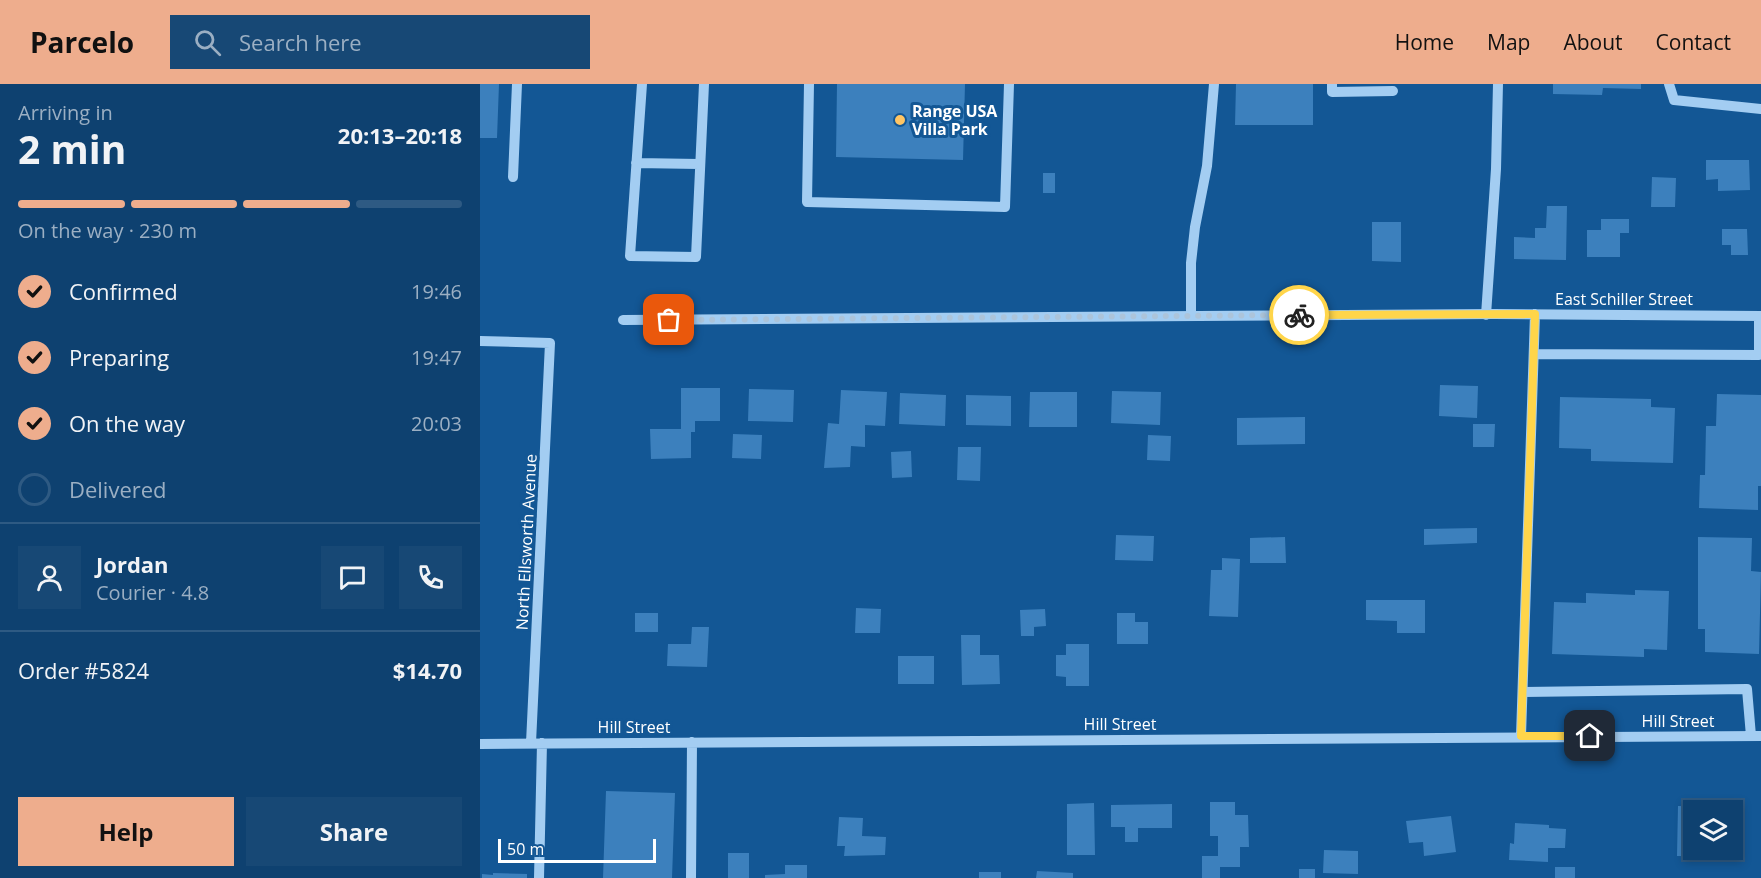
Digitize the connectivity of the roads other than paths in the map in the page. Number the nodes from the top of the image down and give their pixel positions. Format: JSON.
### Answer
{"nodes":[{"id":1,"x":517,"y":84,"type":"edge"},
{"id":2,"x":642,"y":84,"type":"edge"},
{"id":3,"x":704,"y":84,"type":"edge"},
{"id":4,"x":809,"y":84,"type":"edge"},
{"id":5,"x":1009,"y":84,"type":"edge"},
{"id":6,"x":1214,"y":84,"type":"edge"},
{"id":7,"x":1332,"y":84,"type":"edge"},
{"id":8,"x":1498,"y":84,"type":"edge"},
{"id":9,"x":1669,"y":84,"type":"edge"},
{"id":10,"x":1393,"y":91,"type":"dead end"},
{"id":11,"x":1761,"y":110,"type":"edge"},
{"id":12,"x":636,"y":163,"type":"junction"},
{"id":13,"x":699,"y":164,"type":"junction"},
{"id":14,"x":513,"y":177,"type":"dead end"},
{"id":15,"x":1535,"y":314,"type":"junction"},
{"id":16,"x":1486,"y":315,"type":"junction"},
{"id":17,"x":1760,"y":315,"type":"edge"},
{"id":18,"x":1191,"y":316,"type":"junction"},
{"id":19,"x":623,"y":320,"type":"dead end"},
{"id":20,"x":480,"y":341,"type":"edge"},
{"id":21,"x":1534,"y":354,"type":"junction"},
{"id":22,"x":1523,"y":692,"type":"junction"},
{"id":23,"x":1521,"y":736,"type":"junction"},
{"id":24,"x":1756,"y":736,"type":"edge"},
{"id":25,"x":692,"y":742,"type":"junction"},
{"id":26,"x":537,"y":743,"type":"junction"},
{"id":27,"x":480,"y":744,"type":"edge"},
{"id":28,"x":539,"y":878,"type":"edge"},
{"id":29,"x":691,"y":878,"type":"edge"}],
"edges":[{"from":1,"to":14,"type":"street"},
{"from":2,"to":12,"type":"street"},
{"from":3,"to":13,"type":"street"},
{"from":4,"to":5,"type":"street"},
{"from":6,"to":18,"type":"street"},
{"from":7,"to":10,"type":"street"},
{"from":8,"to":16,"type":"street"},
{"from":9,"to":11,"type":"street"},
{"from":12,"to":13,"type":"street"},
{"from":12,"to":13,"type":"street"},
{"from":15,"to":16,"type":"street","name":"East Schiller Street"},
{"from":15,"to":17,"type":"street","name":"East Schiller Street"},
{"from":15,"to":21,"type":"street"},
{"from":16,"to":18,"type":"street","name":"East Schiller Street"},
{"from":17,"to":21,"type":"street"},
{"from":18,"to":19,"type":"street","name":"East Schiller Street"},
{"from":20,"to":26,"type":"street","name":"North Ellsworth Avenue"},
{"from":21,"to":22,"type":"street"},
{"from":22,"to":23,"type":"street"},
{"from":22,"to":24,"type":"street"},
{"from":23,"to":24,"type":"street","name":"Hill Street"},
{"from":23,"to":25,"type":"street","name":"Hill Street"},
{"from":25,"to":26,"type":"street","name":"Hill Street"},
{"from":25,"to":29,"type":"street"},
{"from":26,"to":27,"type":"street","name":"Hill Street"},
{"from":26,"to":28,"type":"street","name":"North Ellsworth Avenue"}]}
